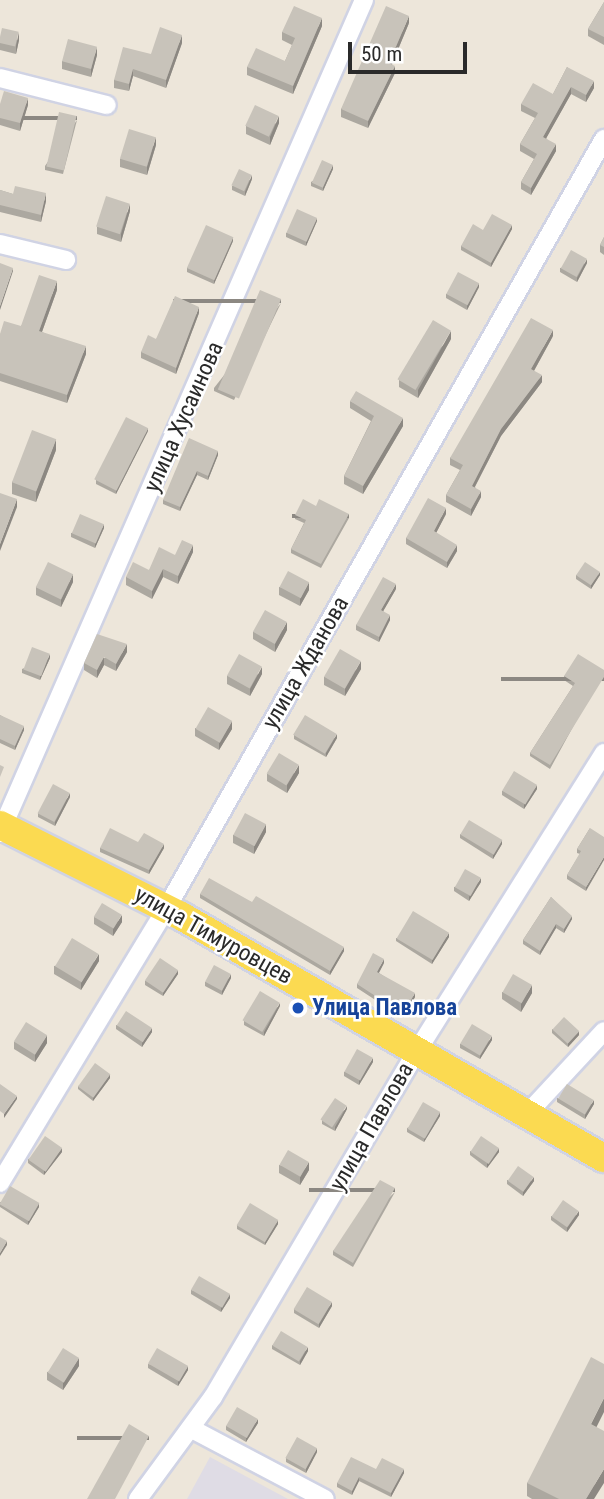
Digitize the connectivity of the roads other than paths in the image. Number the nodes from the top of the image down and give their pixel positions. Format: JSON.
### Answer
{"nodes":[{"id":1,"x":364,"y":0,"type":"edge"},
{"id":2,"x":0,"y":78,"type":"edge"},
{"id":3,"x":107,"y":104,"type":"dead end"},
{"id":4,"x":604,"y":139,"type":"edge"},
{"id":5,"x":0,"y":244,"type":"edge"},
{"id":6,"x":66,"y":260,"type":"dead end"},
{"id":7,"x":604,"y":753,"type":"edge"},
{"id":8,"x":1,"y":828,"type":"edge"},
{"id":9,"x":166,"y":909,"type":"junction"},
{"id":10,"x":604,"y":1031,"type":"edge"},
{"id":11,"x":417,"y":1051,"type":"junction"},
{"id":12,"x":527,"y":1114,"type":"junction"},
{"id":13,"x":604,"y":1158,"type":"edge"},
{"id":14,"x":0,"y":1183,"type":"edge"},
{"id":15,"x":191,"y":1429,"type":"junction"},
{"id":16,"x":138,"y":1499,"type":"edge"},
{"id":17,"x":325,"y":1499,"type":"edge"}],
"edges":[{"from":1,"to":8,"type":"street","name":"улица Хусаинова"},
{"from":2,"to":3,"type":"street"},
{"from":4,"to":9,"type":"street","name":"улица Жданова"},
{"from":5,"to":6,"type":"street"},
{"from":7,"to":11,"type":"street","name":"улица Павлова"},
{"from":8,"to":9,"type":"main road","name":"улица Тимуровцев"},
{"from":9,"to":11,"type":"main road","name":"улица Тимуровцев"},
{"from":9,"to":14,"type":"street","name":"улица Жданова"},
{"from":10,"to":12,"type":"street"},
{"from":11,"to":12,"type":"main road","name":"улица Тимуровцев"},
{"from":11,"to":15,"type":"street","name":"улица Павлова"},
{"from":12,"to":13,"type":"main road","name":"улица Тимуровцев"},
{"from":15,"to":16,"type":"street","name":"улица Павлова"},
{"from":15,"to":17,"type":"street"}]}
